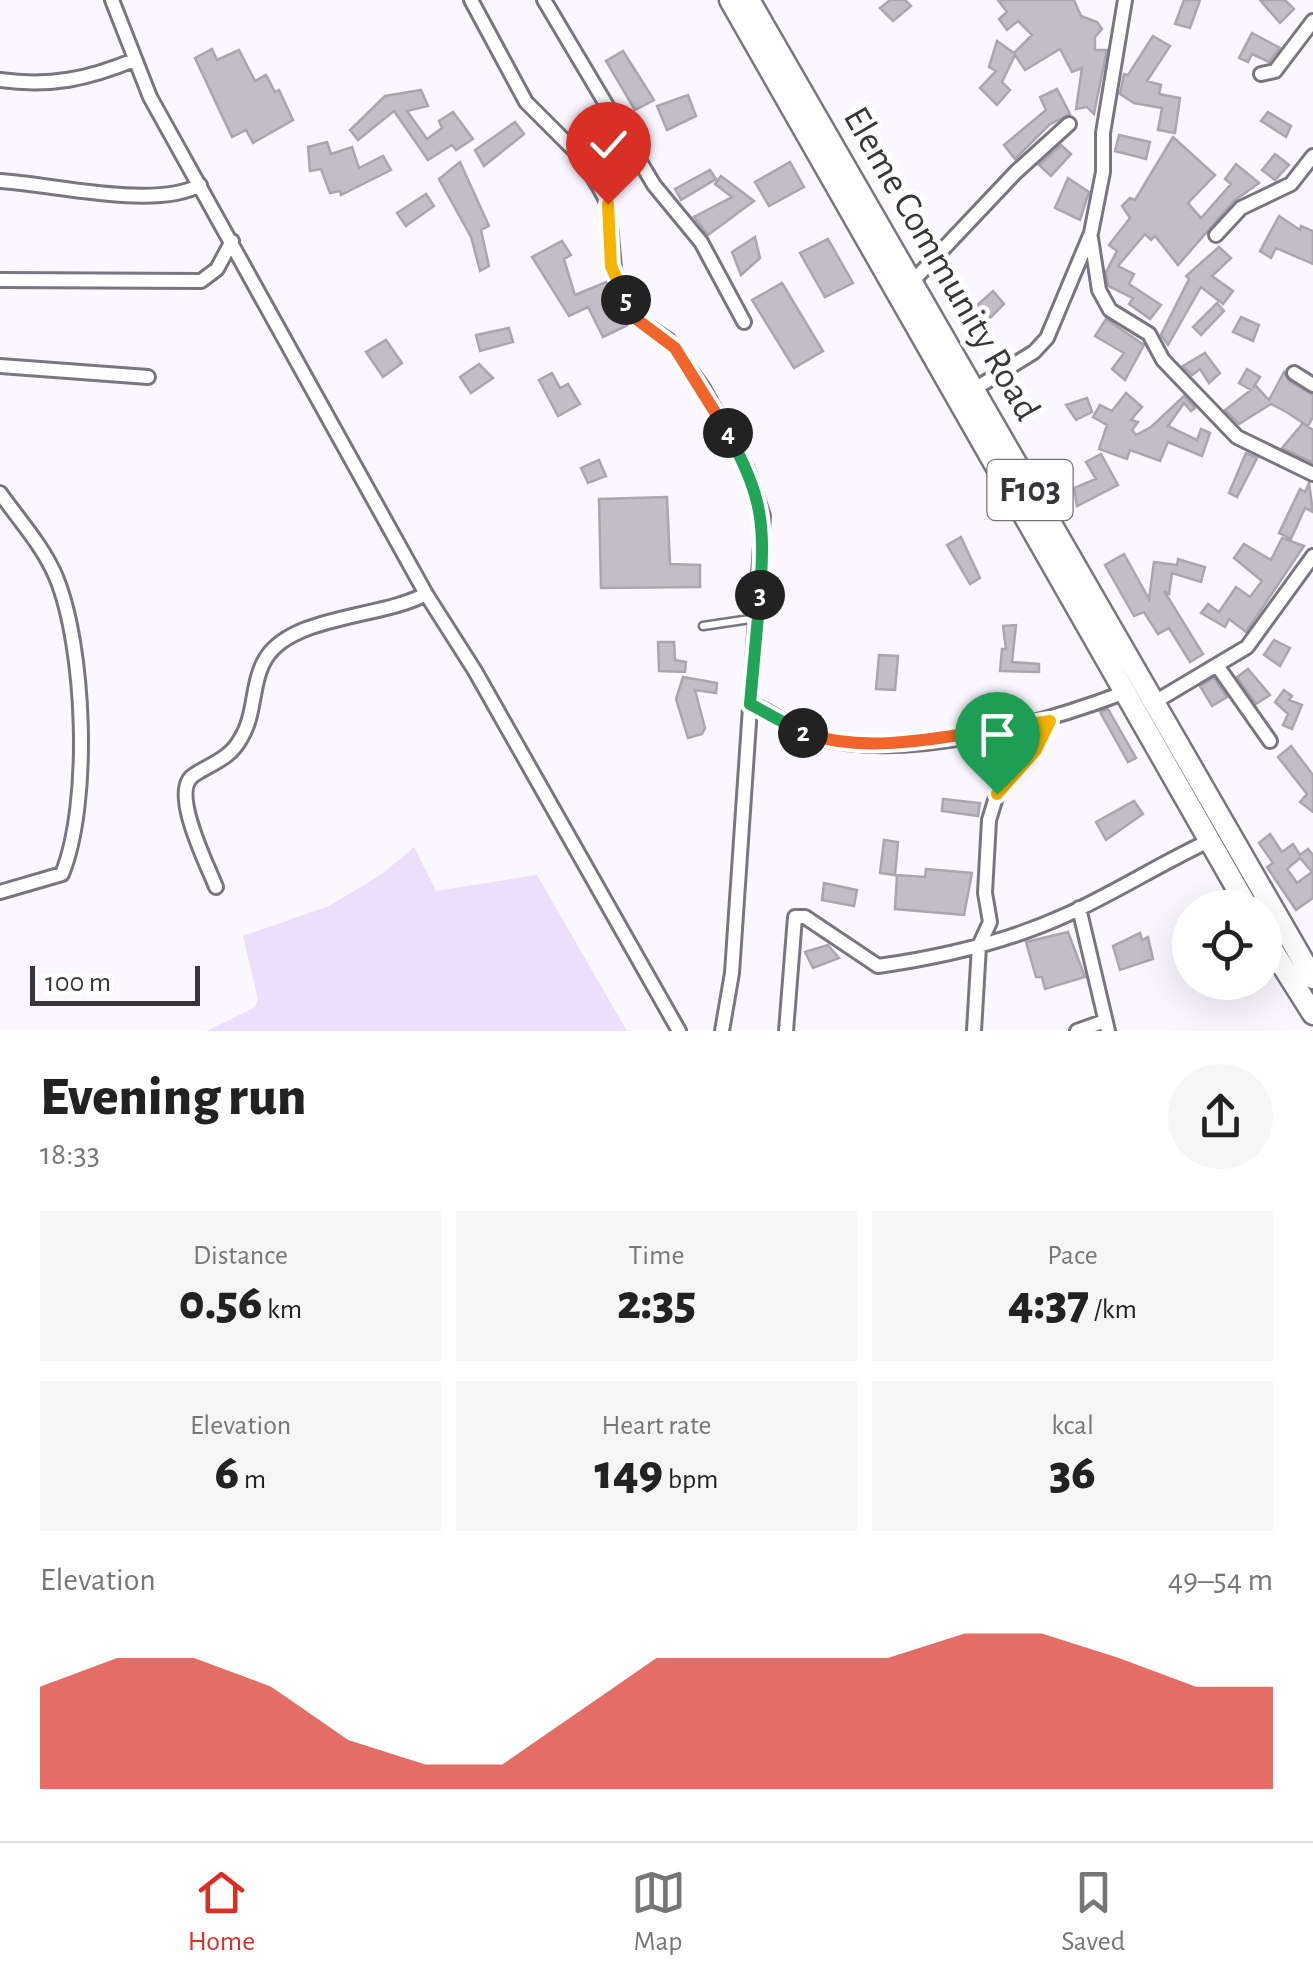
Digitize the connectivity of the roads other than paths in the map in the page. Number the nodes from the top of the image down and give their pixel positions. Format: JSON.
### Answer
{"nodes":[{"id":1,"x":112,"y":0,"type":"edge"},
{"id":2,"x":471,"y":0,"type":"edge"},
{"id":3,"x":544,"y":0,"type":"edge"},
{"id":4,"x":730,"y":0,"type":"edge"},
{"id":5,"x":749,"y":0,"type":"edge"},
{"id":6,"x":1125,"y":0,"type":"edge"},
{"id":7,"x":1313,"y":21,"type":"edge"},
{"id":8,"x":134,"y":60,"type":"junction"},
{"id":9,"x":1261,"y":74,"type":"dead end"},
{"id":10,"x":0,"y":80,"type":"edge"},
{"id":11,"x":1069,"y":124,"type":"dead end"},
{"id":12,"x":1313,"y":156,"type":"edge"},
{"id":13,"x":0,"y":180,"type":"edge"},
{"id":14,"x":200,"y":185,"type":"junction"},
{"id":15,"x":1091,"y":233,"type":"junction"},
{"id":16,"x":1216,"y":235,"type":"dead end"},
{"id":17,"x":232,"y":241,"type":"junction"},
{"id":18,"x":0,"y":280,"type":"edge"},
{"id":19,"x":911,"y":282,"type":"junction"},
{"id":20,"x":744,"y":322,"type":"dead end"},
{"id":21,"x":0,"y":366,"type":"edge"},
{"id":22,"x":1294,"y":373,"type":"dead end"},
{"id":23,"x":148,"y":376,"type":"dead end"},
{"id":24,"x":1313,"y":385,"type":"edge"},
{"id":25,"x":972,"y":390,"type":"junction"},
{"id":26,"x":1313,"y":474,"type":"edge"},
{"id":27,"x":0,"y":493,"type":"edge"},
{"id":28,"x":1313,"y":556,"type":"edge"},
{"id":29,"x":426,"y":594,"type":"junction"},
{"id":30,"x":759,"y":618,"type":"junction"},
{"id":31,"x":704,"y":626,"type":"dead end"},
{"id":32,"x":1218,"y":667,"type":"junction"},
{"id":33,"x":1123,"y":693,"type":"junction"},
{"id":34,"x":1153,"y":703,"type":"junction"},
{"id":35,"x":750,"y":704,"type":"junction"},
{"id":36,"x":1050,"y":721,"type":"junction"},
{"id":37,"x":1270,"y":741,"type":"dead end"},
{"id":38,"x":1211,"y":840,"type":"junction"},
{"id":39,"x":216,"y":888,"type":"dead end"},
{"id":40,"x":1238,"y":890,"type":"edge"},
{"id":41,"x":0,"y":892,"type":"edge"},
{"id":42,"x":1079,"y":908,"type":"junction"},
{"id":43,"x":979,"y":946,"type":"junction"},
{"id":44,"x":1282,"y":965,"type":"edge"},
{"id":45,"x":1312,"y":974,"type":"edge"},
{"id":46,"x":1313,"y":1014,"type":"edge"},
{"id":47,"x":1106,"y":1026,"type":"edge"},
{"id":48,"x":679,"y":1031,"type":"edge"},
{"id":49,"x":722,"y":1031,"type":"edge"},
{"id":50,"x":786,"y":1031,"type":"edge"},
{"id":51,"x":974,"y":1031,"type":"edge"},
{"id":52,"x":1077,"y":1031,"type":"edge"}],
"edges":[{"from":1,"to":8,"type":"street"},
{"from":2,"to":30,"type":"street"},
{"from":3,"to":20,"type":"street"},
{"from":4,"to":33,"type":"main road","name":"Eleme Community Road","number":"F103"},
{"from":5,"to":19,"type":"main road","name":"Eleme Community Road","number":"F103"},
{"from":6,"to":15,"type":"street"},
{"from":7,"to":9,"type":"street"},
{"from":8,"to":10,"type":"street"},
{"from":8,"to":14,"type":"street"},
{"from":11,"to":19,"type":"street"},
{"from":12,"to":16,"type":"street"},
{"from":13,"to":14,"type":"street"},
{"from":14,"to":17,"type":"street"},
{"from":15,"to":25,"type":"street"},
{"from":15,"to":26,"type":"street"},
{"from":17,"to":18,"type":"street"},
{"from":17,"to":29,"type":"street"},
{"from":19,"to":25,"type":"main road","name":"Eleme Community Road","number":"F103"},
{"from":21,"to":23,"type":"street"},
{"from":22,"to":24,"type":"street"},
{"from":25,"to":34,"type":"main road","name":"Eleme Community Road","number":"F103"},
{"from":27,"to":41,"type":"street"},
{"from":28,"to":32,"type":"street"},
{"from":29,"to":39,"type":"street"},
{"from":29,"to":48,"type":"street"},
{"from":30,"to":31,"type":"lane"},
{"from":30,"to":35,"type":"street"},
{"from":32,"to":34,"type":"street"},
{"from":32,"to":37,"type":"street"},
{"from":33,"to":36,"type":"street"},
{"from":33,"to":38,"type":"main road","name":"Eleme Community Road","number":"F103"},
{"from":34,"to":45,"type":"main road","name":"Eleme Community Road","number":"F103"},
{"from":35,"to":36,"type":"street"},
{"from":35,"to":49,"type":"street"},
{"from":36,"to":43,"type":"street"},
{"from":38,"to":40,"type":"main road","name":"Eleme Community Road","number":"F103"},
{"from":38,"to":42,"type":"street"},
{"from":42,"to":43,"type":"street"},
{"from":42,"to":47,"type":"street"},
{"from":43,"to":50,"type":"street"},
{"from":43,"to":51,"type":"street"},
{"from":44,"to":46,"type":"main road"},
{"from":47,"to":52,"type":"street"}]}
